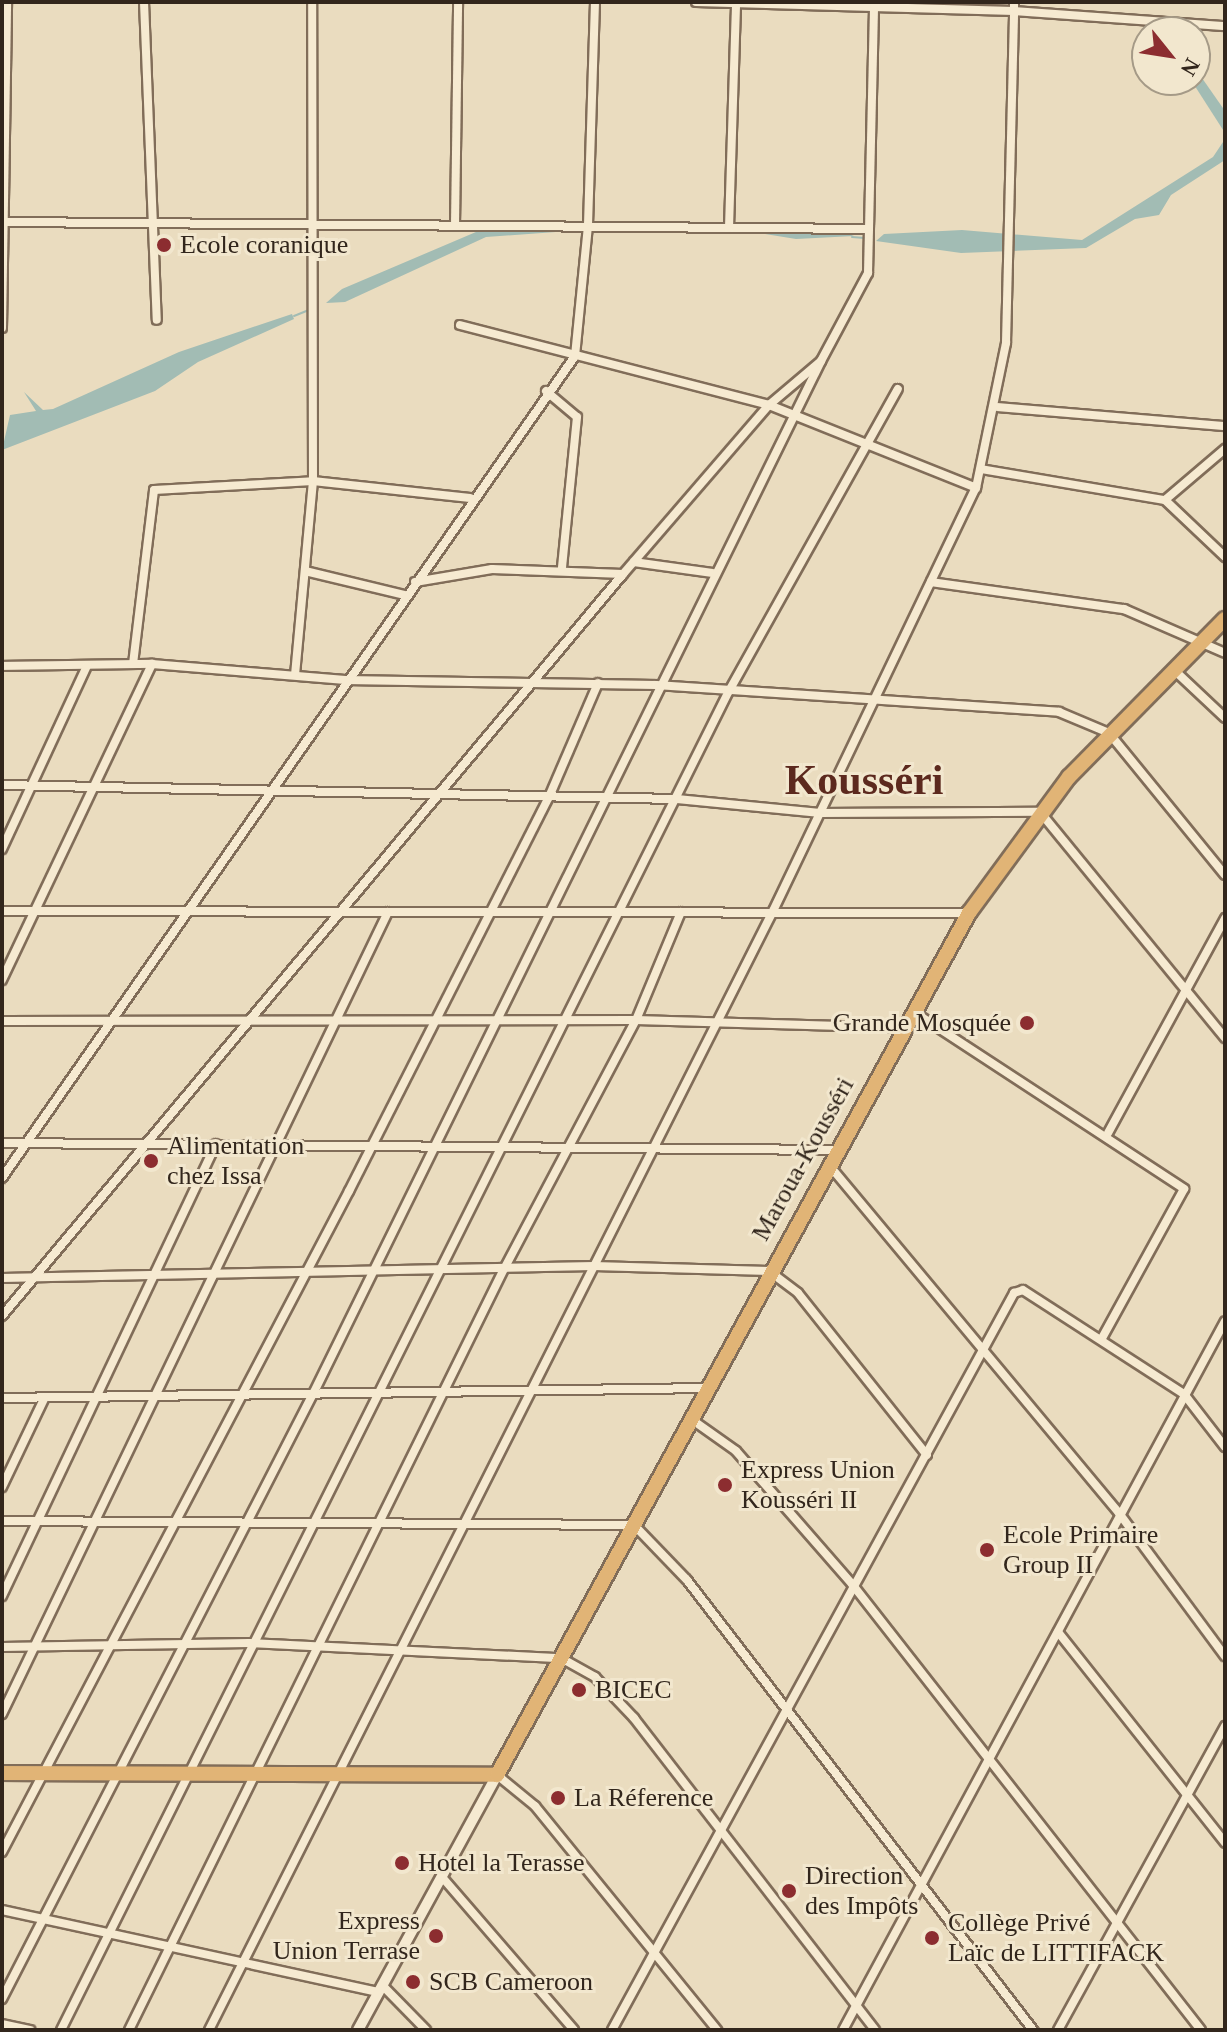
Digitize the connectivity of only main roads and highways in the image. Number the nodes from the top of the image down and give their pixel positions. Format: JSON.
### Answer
{"nodes":[{"id":1,"x":1225,"y":619,"type":"edge"},
{"id":2,"x":2,"y":1773,"type":"edge"}],
"edges":[{"from":1,"to":2,"type":"highway","name":"Maroua-Kousséri"}]}
